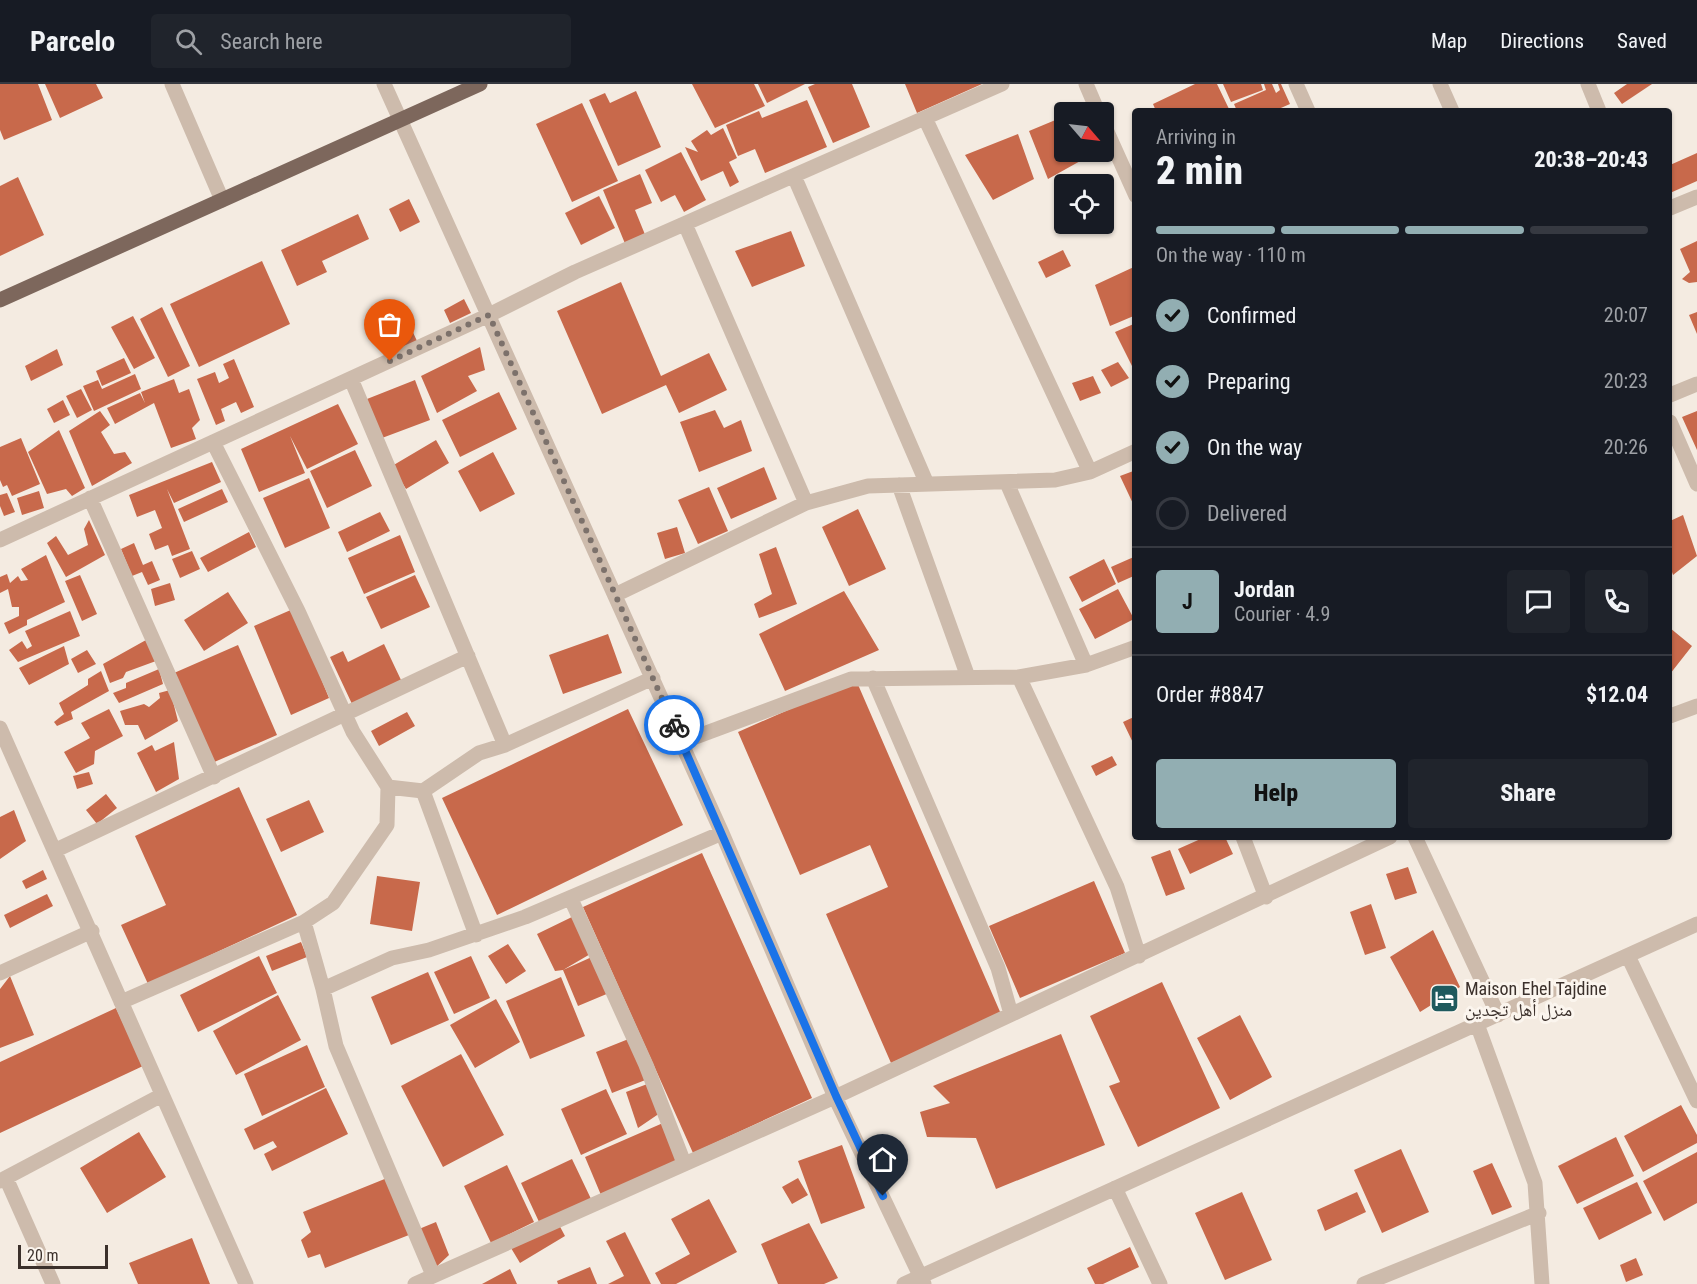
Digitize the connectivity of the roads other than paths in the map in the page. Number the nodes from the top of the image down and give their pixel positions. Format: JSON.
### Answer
{"nodes":[{"id":1,"x":172,"y":84,"type":"edge"},
{"id":2,"x":384,"y":84,"type":"edge"},
{"id":3,"x":480,"y":84,"type":"edge"},
{"id":4,"x":1002,"y":84,"type":"edge"},
{"id":5,"x":1086,"y":84,"type":"edge"},
{"id":6,"x":1296,"y":84,"type":"edge"},
{"id":7,"x":1440,"y":84,"type":"edge"},
{"id":8,"x":1588,"y":84,"type":"edge"},
{"id":9,"x":1094,"y":102,"type":"edge"},
{"id":10,"x":1307,"y":108,"type":"edge"},
{"id":11,"x":1451,"y":108,"type":"edge"},
{"id":12,"x":1598,"y":108,"type":"edge"},
{"id":13,"x":924,"y":118,"type":"junction"},
{"id":14,"x":400,"y":120,"type":"junction"},
{"id":15,"x":1114,"y":147,"type":"edge"},
{"id":16,"x":794,"y":176,"type":"junction"},
{"id":17,"x":1132,"y":187,"type":"edge"},
{"id":18,"x":1697,"y":197,"type":"edge"},
{"id":19,"x":222,"y":200,"type":"junction"},
{"id":20,"x":1672,"y":207,"type":"edge"},
{"id":21,"x":685,"y":224,"type":"junction"},
{"id":22,"x":0,"y":300,"type":"edge"},
{"id":23,"x":489,"y":315,"type":"junction"},
{"id":24,"x":351,"y":379,"type":"junction"},
{"id":25,"x":1697,"y":384,"type":"edge"},
{"id":26,"x":1672,"y":394,"type":"edge"},
{"id":27,"x":1672,"y":427,"type":"edge"},
{"id":28,"x":213,"y":442,"type":"junction"},
{"id":29,"x":1132,"y":453,"type":"edge"},
{"id":30,"x":1090,"y":472,"type":"junction"},
{"id":31,"x":1007,"y":483,"type":"junction"},
{"id":32,"x":927,"y":484,"type":"junction"},
{"id":33,"x":1697,"y":484,"type":"edge"},
{"id":34,"x":899,"y":485,"type":"junction"},
{"id":35,"x":90,"y":498,"type":"junction"},
{"id":36,"x":806,"y":503,"type":"junction"},
{"id":37,"x":0,"y":540,"type":"edge"},
{"id":38,"x":615,"y":595,"type":"junction"},
{"id":39,"x":1132,"y":648,"type":"edge"},
{"id":40,"x":468,"y":656,"type":"junction"},
{"id":41,"x":1086,"y":665,"type":"junction"},
{"id":42,"x":968,"y":677,"type":"junction"},
{"id":43,"x":1019,"y":677,"type":"junction"},
{"id":44,"x":653,"y":678,"type":"junction"},
{"id":45,"x":873,"y":678,"type":"junction"},
{"id":46,"x":1697,"y":706,"type":"edge"},
{"id":47,"x":344,"y":714,"type":"junction"},
{"id":48,"x":1672,"y":715,"type":"edge"},
{"id":49,"x":0,"y":728,"type":"edge"},
{"id":50,"x":682,"y":742,"type":"junction"},
{"id":51,"x":505,"y":745,"type":"junction"},
{"id":52,"x":214,"y":777,"type":"junction"},
{"id":53,"x":388,"y":787,"type":"junction"},
{"id":54,"x":423,"y":791,"type":"junction"},
{"id":55,"x":723,"y":833,"type":"junction"},
{"id":56,"x":1244,"y":840,"type":"edge"},
{"id":57,"x":1384,"y":840,"type":"edge"},
{"id":58,"x":1416,"y":840,"type":"edge"},
{"id":59,"x":56,"y":850,"type":"junction"},
{"id":60,"x":1266,"y":897,"type":"junction"},
{"id":61,"x":571,"y":898,"type":"junction"},
{"id":62,"x":304,"y":922,"type":"junction"},
{"id":63,"x":1697,"y":924,"type":"edge"},
{"id":64,"x":92,"y":931,"type":"junction"},
{"id":65,"x":476,"y":935,"type":"junction"},
{"id":66,"x":1139,"y":956,"type":"junction"},
{"id":67,"x":1628,"y":956,"type":"junction"},
{"id":68,"x":0,"y":973,"type":"edge"},
{"id":69,"x":323,"y":989,"type":"junction"},
{"id":70,"x":121,"y":1002,"type":"junction"},
{"id":71,"x":1011,"y":1014,"type":"junction"},
{"id":72,"x":1498,"y":1015,"type":"junction"},
{"id":73,"x":1477,"y":1024,"type":"junction"},
{"id":74,"x":162,"y":1095,"type":"junction"},
{"id":75,"x":836,"y":1096,"type":"junction"},
{"id":76,"x":1697,"y":1101,"type":"edge"},
{"id":77,"x":684,"y":1163,"type":"junction"},
{"id":78,"x":3,"y":1180,"type":"edge"},
{"id":79,"x":1115,"y":1188,"type":"junction"},
{"id":80,"x":1539,"y":1213,"type":"junction"},
{"id":81,"x":433,"y":1275,"type":"junction"},
{"id":82,"x":922,"y":1280,"type":"edge"},
{"id":83,"x":53,"y":1284,"type":"edge"},
{"id":84,"x":246,"y":1284,"type":"edge"},
{"id":85,"x":415,"y":1284,"type":"edge"},
{"id":86,"x":904,"y":1284,"type":"edge"},
{"id":87,"x":1160,"y":1284,"type":"edge"},
{"id":88,"x":1364,"y":1284,"type":"edge"},
{"id":89,"x":1542,"y":1284,"type":"edge"}],
"edges":[{"from":1,"to":19,"type":"street"},
{"from":2,"to":14,"type":"street"},
{"from":3,"to":14,"type":"main road"},
{"from":4,"to":13,"type":"street"},
{"from":5,"to":9,"type":"street"},
{"from":6,"to":10,"type":"street"},
{"from":7,"to":11,"type":"street"},
{"from":8,"to":12,"type":"street"},
{"from":13,"to":16,"type":"street"},
{"from":13,"to":30,"type":"street"},
{"from":14,"to":19,"type":"main road"},
{"from":14,"to":23,"type":"street"},
{"from":15,"to":17,"type":"street"},
{"from":16,"to":21,"type":"street"},
{"from":16,"to":32,"type":"street"},
{"from":18,"to":20,"type":"street"},
{"from":19,"to":22,"type":"main road"},
{"from":21,"to":23,"type":"street"},
{"from":21,"to":36,"type":"street"},
{"from":23,"to":24,"type":"street"},
{"from":23,"to":38,"type":"street"},
{"from":24,"to":28,"type":"street"},
{"from":24,"to":40,"type":"street"},
{"from":25,"to":26,"type":"street"},
{"from":27,"to":33,"type":"street"},
{"from":28,"to":35,"type":"street"},
{"from":28,"to":47,"type":"street"},
{"from":29,"to":30,"type":"street"},
{"from":30,"to":31,"type":"street"},
{"from":31,"to":32,"type":"street"},
{"from":31,"to":41,"type":"street"},
{"from":32,"to":34,"type":"street"},
{"from":34,"to":36,"type":"street"},
{"from":34,"to":42,"type":"street"},
{"from":35,"to":37,"type":"street"},
{"from":35,"to":52,"type":"street"},
{"from":36,"to":38,"type":"street"},
{"from":38,"to":44,"type":"street"},
{"from":39,"to":41,"type":"street"},
{"from":40,"to":47,"type":"street"},
{"from":40,"to":51,"type":"street"},
{"from":41,"to":43,"type":"street"},
{"from":42,"to":43,"type":"street"},
{"from":42,"to":45,"type":"street"},
{"from":43,"to":66,"type":"street"},
{"from":44,"to":50,"type":"street"},
{"from":44,"to":51,"type":"street"},
{"from":45,"to":50,"type":"street"},
{"from":45,"to":71,"type":"street"},
{"from":46,"to":48,"type":"street"},
{"from":47,"to":52,"type":"street"},
{"from":47,"to":53,"type":"street"},
{"from":49,"to":59,"type":"street"},
{"from":50,"to":55,"type":"street"},
{"from":51,"to":54,"type":"street"},
{"from":52,"to":59,"type":"street"},
{"from":53,"to":54,"type":"street"},
{"from":53,"to":62,"type":"street"},
{"from":54,"to":65,"type":"street"},
{"from":55,"to":61,"type":"street"},
{"from":55,"to":75,"type":"street"},
{"from":56,"to":60,"type":"street"},
{"from":57,"to":60,"type":"street"},
{"from":58,"to":72,"type":"street"},
{"from":59,"to":64,"type":"street"},
{"from":60,"to":66,"type":"street"},
{"from":61,"to":65,"type":"street"},
{"from":61,"to":77,"type":"street"},
{"from":62,"to":69,"type":"street"},
{"from":62,"to":70,"type":"street"},
{"from":63,"to":67,"type":"street"},
{"from":64,"to":68,"type":"street"},
{"from":64,"to":70,"type":"street"},
{"from":65,"to":69,"type":"street"},
{"from":66,"to":71,"type":"street"},
{"from":67,"to":72,"type":"street"},
{"from":67,"to":76,"type":"street"},
{"from":69,"to":81,"type":"street"},
{"from":70,"to":74,"type":"street"},
{"from":71,"to":75,"type":"street"},
{"from":72,"to":73,"type":"street"},
{"from":73,"to":79,"type":"street"},
{"from":73,"to":80,"type":"street"},
{"from":74,"to":78,"type":"street"},
{"from":74,"to":84,"type":"street"},
{"from":75,"to":77,"type":"street"},
{"from":75,"to":82,"type":"street"},
{"from":77,"to":81,"type":"street"},
{"from":78,"to":83,"type":"street"},
{"from":79,"to":82,"type":"street"},
{"from":79,"to":87,"type":"street"},
{"from":80,"to":88,"type":"street"},
{"from":80,"to":89,"type":"street"},
{"from":81,"to":85,"type":"street"},
{"from":82,"to":86,"type":"street"}]}
